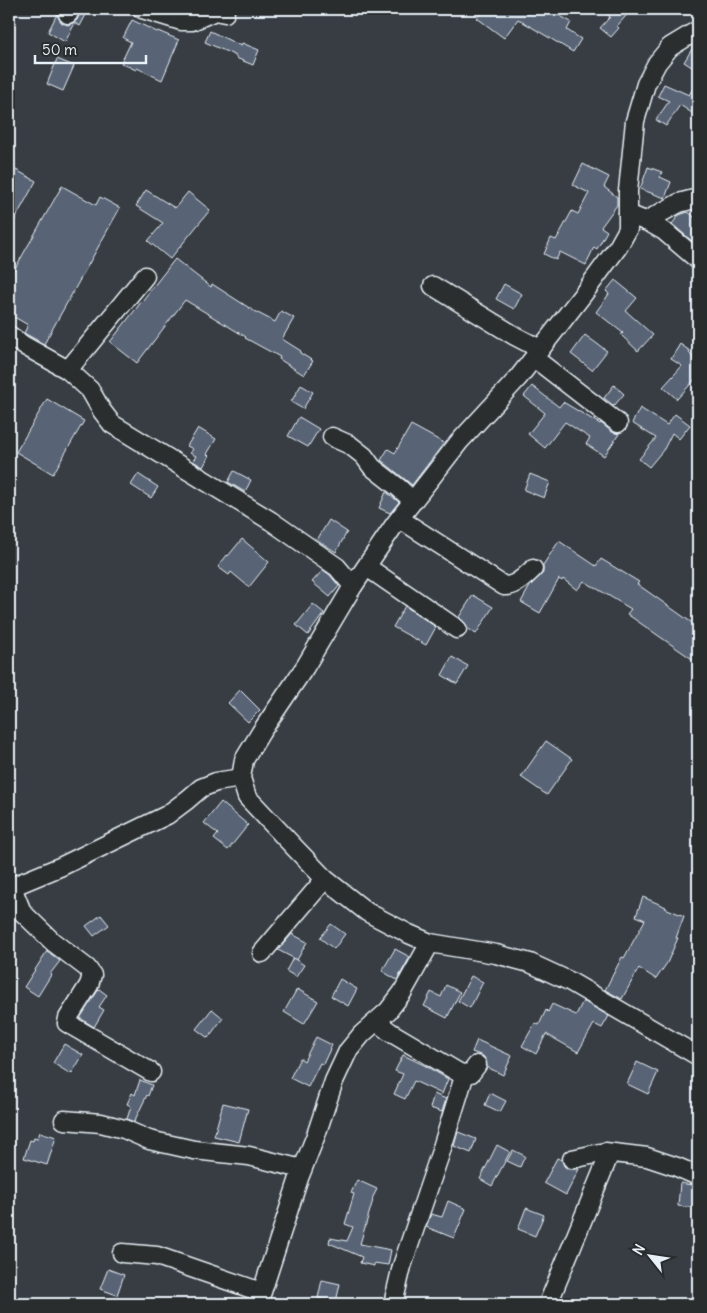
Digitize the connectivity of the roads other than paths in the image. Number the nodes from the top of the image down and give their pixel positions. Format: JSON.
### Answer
{"nodes":[{"id":1,"x":142,"y":9,"type":"edge"},
{"id":2,"x":226,"y":14,"type":"dead end"},
{"id":3,"x":698,"y":30,"type":"edge"},
{"id":4,"x":698,"y":198,"type":"edge"},
{"id":5,"x":628,"y":214,"type":"junction"},
{"id":6,"x":646,"y":221,"type":"junction"},
{"id":7,"x":698,"y":260,"type":"edge"},
{"id":8,"x":145,"y":276,"type":"dead end"},
{"id":9,"x":433,"y":286,"type":"dead end"},
{"id":10,"x":9,"y":335,"type":"edge"},
{"id":11,"x":537,"y":354,"type":"junction"},
{"id":12,"x":68,"y":370,"type":"junction"},
{"id":13,"x":618,"y":423,"type":"dead end"},
{"id":14,"x":332,"y":437,"type":"dead end"},
{"id":15,"x":413,"y":501,"type":"junction"},
{"id":16,"x":400,"y":519,"type":"junction"},
{"id":17,"x":367,"y":567,"type":"junction"},
{"id":18,"x":533,"y":568,"type":"dead end"},
{"id":19,"x":353,"y":586,"type":"junction"},
{"id":20,"x":457,"y":629,"type":"dead end"},
{"id":21,"x":241,"y":778,"type":"junction"},
{"id":22,"x":325,"y":879,"type":"junction"},
{"id":23,"x":10,"y":888,"type":"edge"},
{"id":24,"x":430,"y":943,"type":"junction"},
{"id":25,"x":262,"y":953,"type":"dead end"},
{"id":26,"x":377,"y":1022,"type":"junction"},
{"id":27,"x":698,"y":1056,"type":"edge"},
{"id":28,"x":477,"y":1065,"type":"dead end"},
{"id":29,"x":151,"y":1072,"type":"dead end"},
{"id":30,"x":461,"y":1074,"type":"junction"},
{"id":31,"x":64,"y":1120,"type":"dead end"},
{"id":32,"x":610,"y":1153,"type":"junction"},
{"id":33,"x":572,"y":1159,"type":"dead end"},
{"id":34,"x":302,"y":1169,"type":"junction"},
{"id":35,"x":698,"y":1176,"type":"edge"},
{"id":36,"x":122,"y":1253,"type":"dead end"},
{"id":37,"x":260,"y":1298,"type":"edge"},
{"id":38,"x":393,"y":1304,"type":"edge"},
{"id":39,"x":548,"y":1304,"type":"edge"}],
"edges":[{"from":1,"to":2,"type":"street"},
{"from":3,"to":5,"type":"street"},
{"from":4,"to":6,"type":"street"},
{"from":5,"to":6,"type":"street"},
{"from":5,"to":11,"type":"street"},
{"from":6,"to":7,"type":"street"},
{"from":8,"to":12,"type":"street"},
{"from":9,"to":11,"type":"street"},
{"from":10,"to":12,"type":"street"},
{"from":11,"to":13,"type":"street"},
{"from":11,"to":15,"type":"street"},
{"from":12,"to":19,"type":"street"},
{"from":14,"to":15,"type":"street"},
{"from":15,"to":16,"type":"street"},
{"from":16,"to":17,"type":"street"},
{"from":16,"to":18,"type":"street"},
{"from":17,"to":19,"type":"street"},
{"from":17,"to":20,"type":"street"},
{"from":19,"to":21,"type":"street"},
{"from":21,"to":22,"type":"street"},
{"from":21,"to":23,"type":"street"},
{"from":22,"to":24,"type":"street"},
{"from":22,"to":25,"type":"street"},
{"from":23,"to":29,"type":"street"},
{"from":24,"to":26,"type":"street"},
{"from":24,"to":27,"type":"street"},
{"from":26,"to":30,"type":"street"},
{"from":26,"to":34,"type":"street"},
{"from":28,"to":30,"type":"street"},
{"from":30,"to":38,"type":"street"},
{"from":31,"to":34,"type":"street"},
{"from":32,"to":33,"type":"street"},
{"from":32,"to":35,"type":"street"},
{"from":32,"to":39,"type":"street"},
{"from":34,"to":37,"type":"street"},
{"from":36,"to":37,"type":"street"}]}
